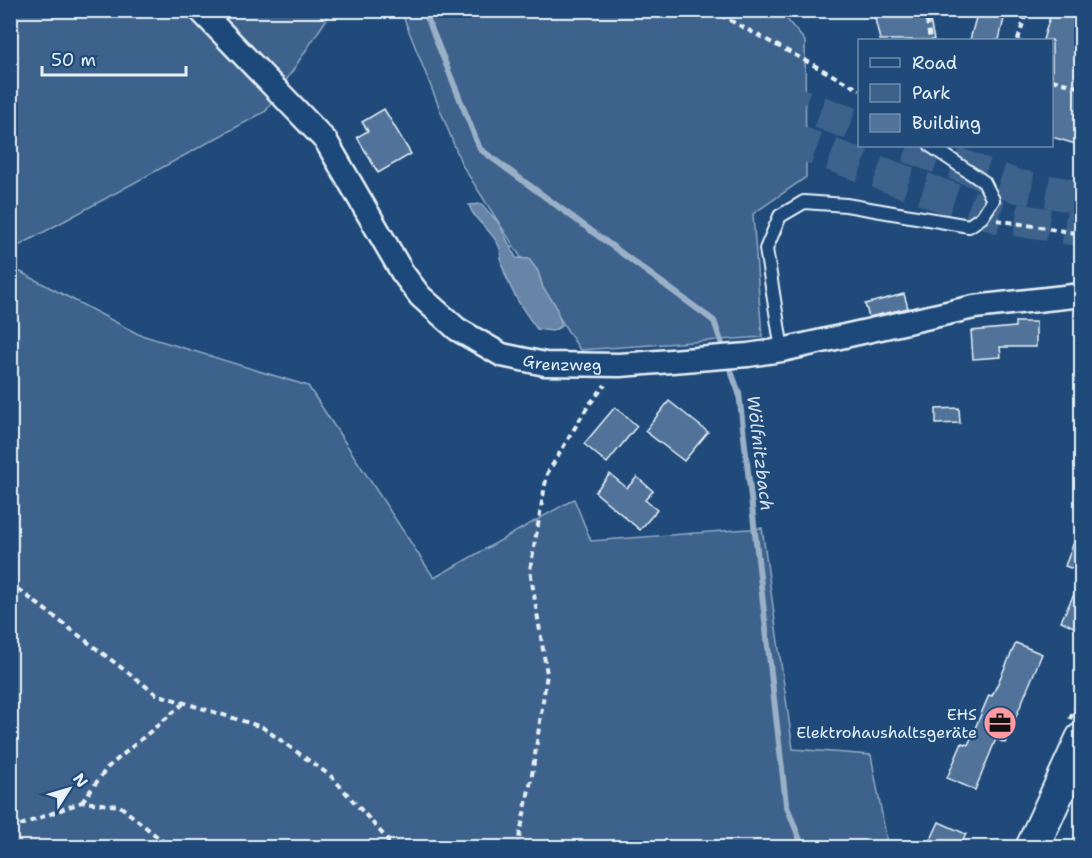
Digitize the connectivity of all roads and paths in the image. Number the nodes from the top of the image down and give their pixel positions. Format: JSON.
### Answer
{"nodes":[{"id":1,"x":200,"y":10,"type":"edge"},
{"id":2,"x":711,"y":10,"type":"edge"},
{"id":3,"x":929,"y":10,"type":"edge"},
{"id":4,"x":1028,"y":10,"type":"edge"},
{"id":5,"x":930,"y":39,"type":"edge"},
{"id":6,"x":1018,"y":39,"type":"edge"},
{"id":7,"x":1053,"y":80,"type":"edge"},
{"id":8,"x":1082,"y":88,"type":"edge"},
{"id":9,"x":858,"y":89,"type":"edge"},
{"id":10,"x":932,"y":147,"type":"edge"},
{"id":11,"x":982,"y":218,"type":"junction"},
{"id":12,"x":1082,"y":234,"type":"edge"},
{"id":13,"x":1082,"y":295,"type":"edge"},
{"id":14,"x":782,"y":350,"type":"junction"},
{"id":15,"x":620,"y":365,"type":"junction"},
{"id":16,"x":10,"y":583,"type":"edge"},
{"id":17,"x":183,"y":704,"type":"junction"},
{"id":18,"x":1082,"y":739,"type":"edge"},
{"id":19,"x":82,"y":802,"type":"junction"},
{"id":20,"x":10,"y":829,"type":"edge"},
{"id":21,"x":171,"y":848,"type":"edge"},
{"id":22,"x":390,"y":848,"type":"edge"},
{"id":23,"x":517,"y":848,"type":"edge"},
{"id":24,"x":1032,"y":848,"type":"edge"}],
"edges":[{"from":1,"to":15,"type":"street","name":"Grenzweg"},
{"from":2,"to":9,"type":"path"},
{"from":3,"to":5,"type":"path"},
{"from":4,"to":6,"type":"path"},
{"from":7,"to":8,"type":"path"},
{"from":10,"to":11,"type":"lane"},
{"from":11,"to":12,"type":"path"},
{"from":11,"to":14,"type":"lane"},
{"from":13,"to":14,"type":"street","name":"Grenzweg"},
{"from":14,"to":15,"type":"street","name":"Grenzweg"},
{"from":15,"to":23,"type":"path"},
{"from":16,"to":17,"type":"path"},
{"from":17,"to":19,"type":"path"},
{"from":17,"to":22,"type":"path"},
{"from":18,"to":24,"type":"street"},
{"from":19,"to":20,"type":"path"},
{"from":19,"to":21,"type":"path"}]}
